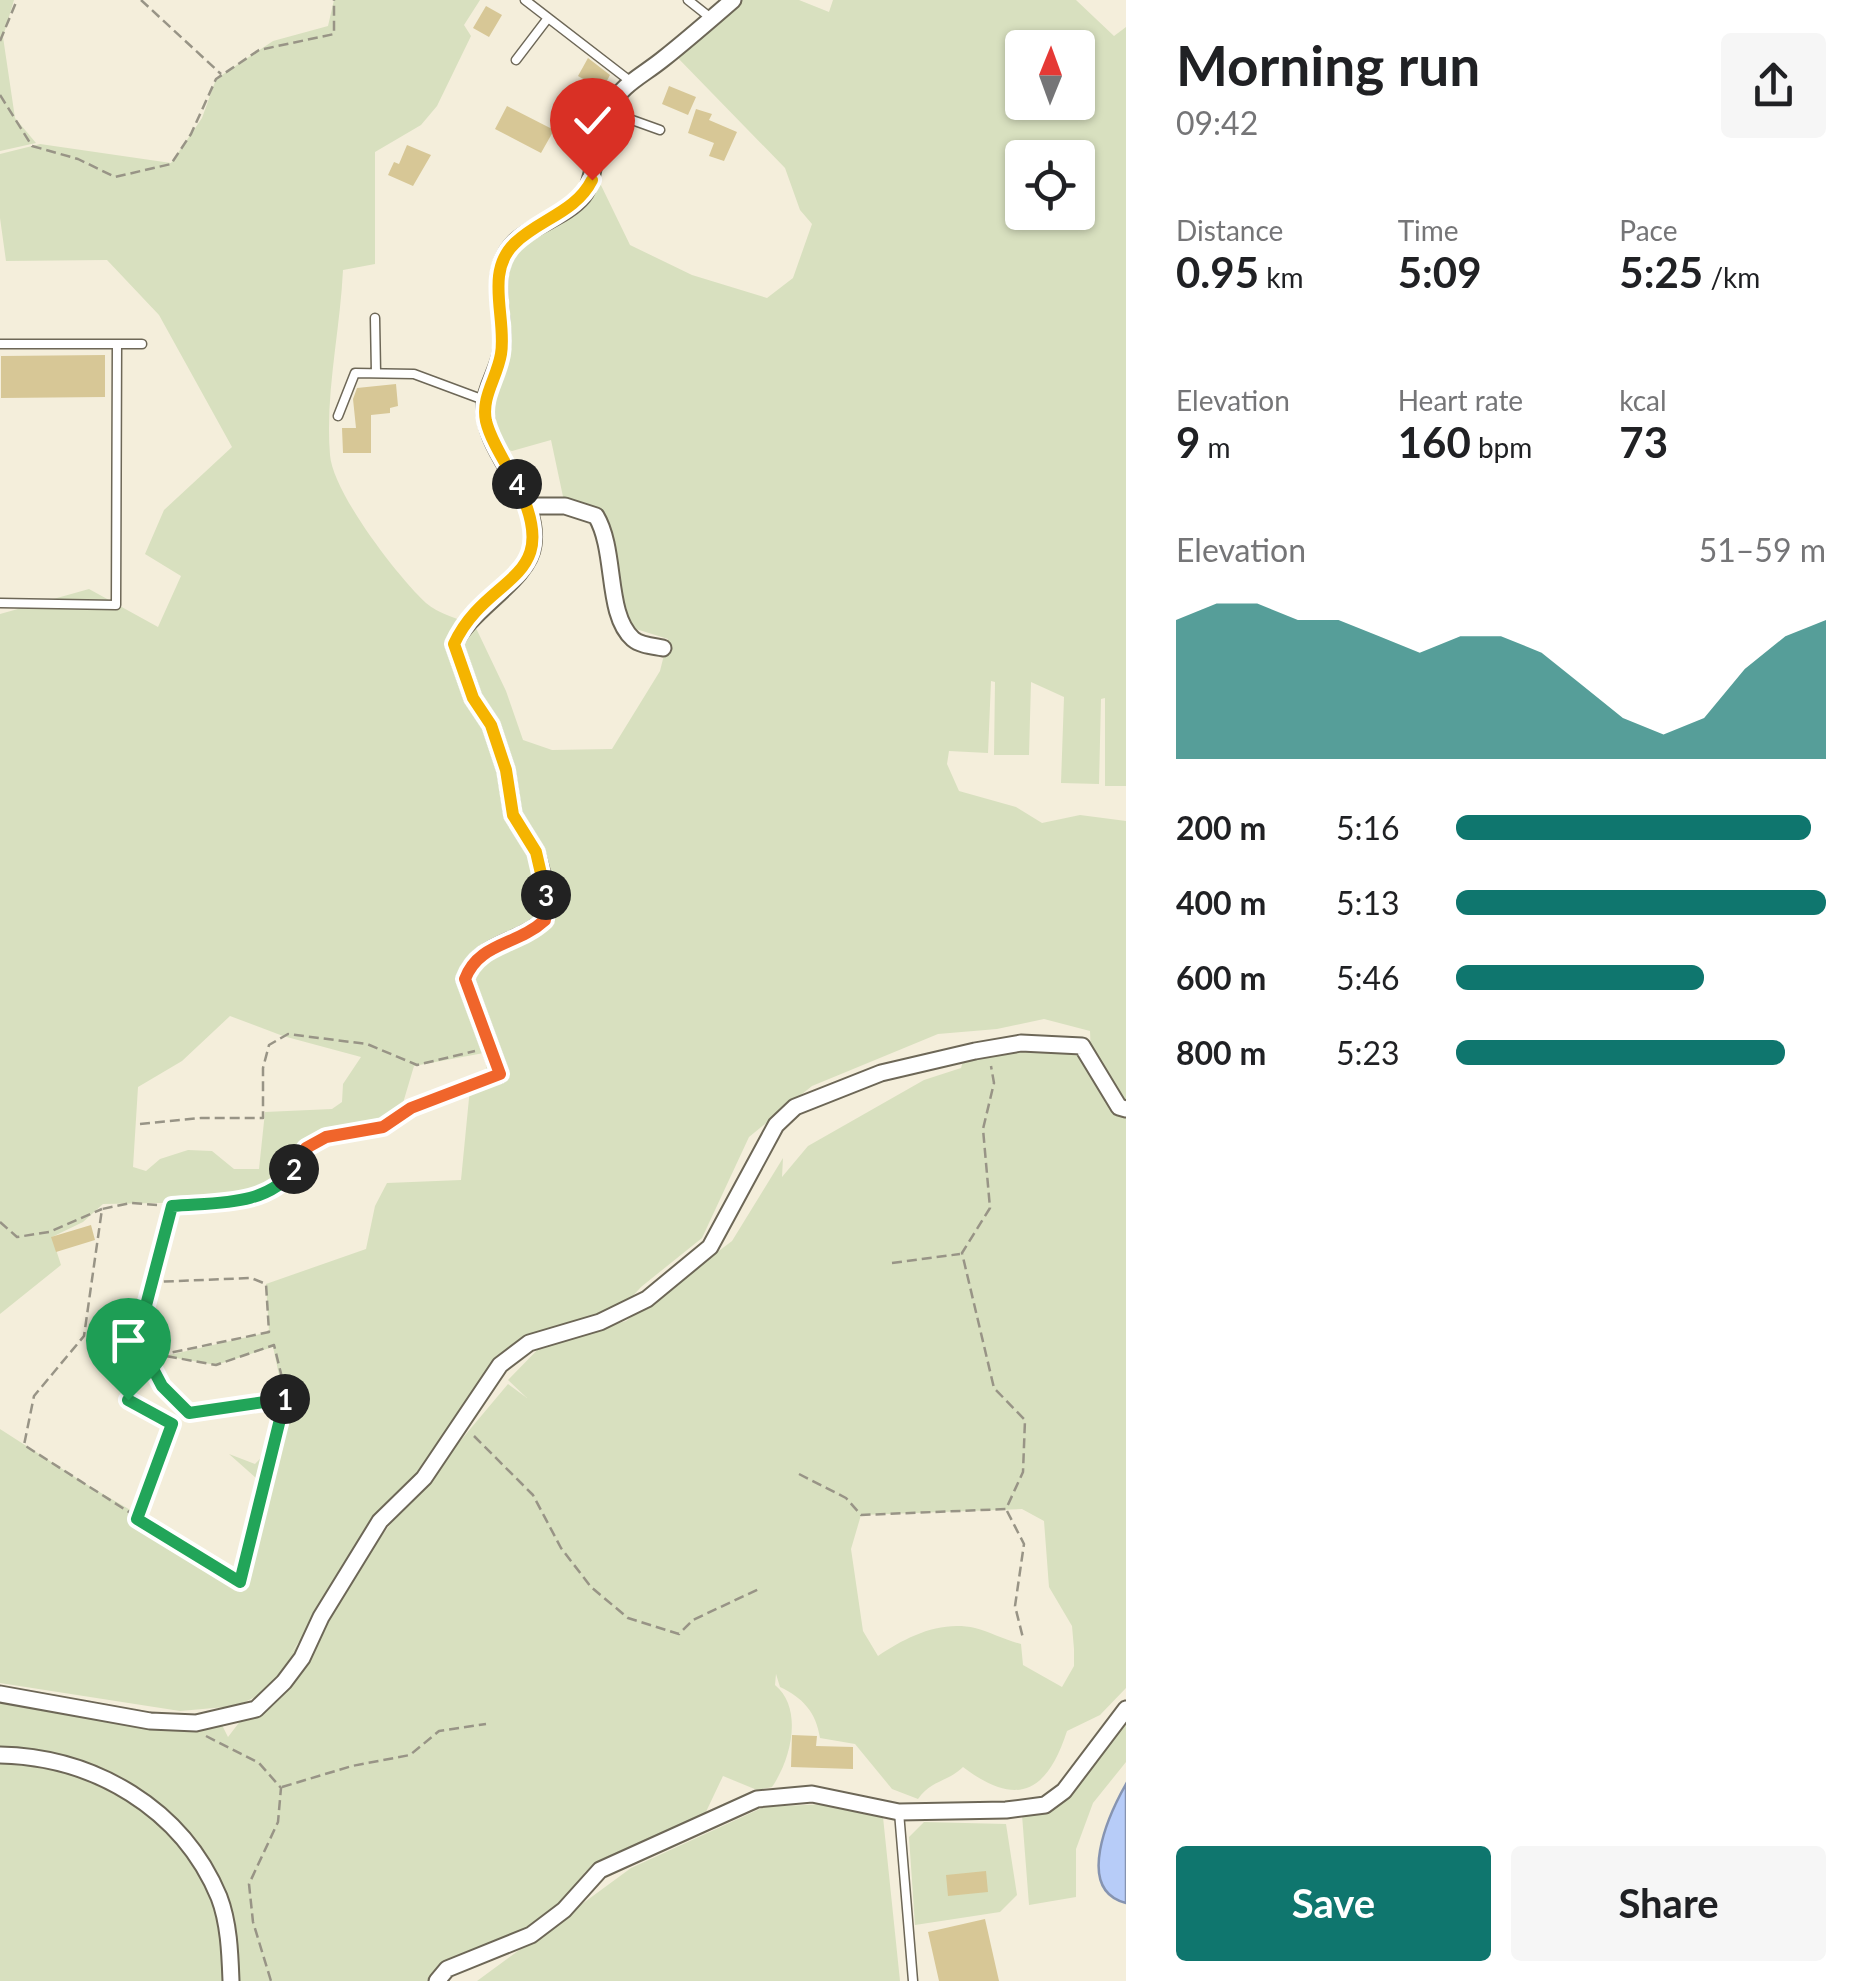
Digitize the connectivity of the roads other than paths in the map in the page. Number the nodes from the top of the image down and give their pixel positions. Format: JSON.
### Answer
{"nodes":[{"id":1,"x":525,"y":0,"type":"edge"},
{"id":2,"x":688,"y":0,"type":"edge"},
{"id":3,"x":733,"y":0,"type":"edge"},
{"id":4,"x":548,"y":18,"type":"junction"},
{"id":5,"x":712,"y":19,"type":"junction"},
{"id":6,"x":516,"y":60,"type":"dead end"},
{"id":7,"x":630,"y":81,"type":"junction"},
{"id":8,"x":607,"y":111,"type":"junction"},
{"id":9,"x":660,"y":130,"type":"dead end"},
{"id":10,"x":375,"y":318,"type":"dead end"},
{"id":11,"x":0,"y":344,"type":"edge"},
{"id":12,"x":118,"y":344,"type":"junction"},
{"id":13,"x":142,"y":344,"type":"dead end"},
{"id":14,"x":376,"y":373,"type":"junction"},
{"id":15,"x":484,"y":400,"type":"junction"},
{"id":16,"x":338,"y":416,"type":"dead end"},
{"id":17,"x":528,"y":506,"type":"junction"},
{"id":18,"x":0,"y":603,"type":"edge"},
{"id":19,"x":663,"y":648,"type":"dead end"},
{"id":20,"x":500,"y":1074,"type":"road end"},
{"id":21,"x":1126,"y":1110,"type":"edge"},
{"id":22,"x":0,"y":1694,"type":"edge"},
{"id":23,"x":1126,"y":1709,"type":"edge"},
{"id":24,"x":0,"y":1755,"type":"edge"},
{"id":25,"x":899,"y":1812,"type":"junction"},
{"id":26,"x":231,"y":1981,"type":"edge"},
{"id":27,"x":436,"y":1981,"type":"edge"},
{"id":28,"x":913,"y":1981,"type":"edge"}],
"edges":[{"from":1,"to":4,"type":"lane"},
{"from":2,"to":5,"type":"lane"},
{"from":3,"to":5,"type":"street"},
{"from":4,"to":6,"type":"lane"},
{"from":4,"to":7,"type":"lane"},
{"from":5,"to":7,"type":"street"},
{"from":7,"to":8,"type":"street"},
{"from":8,"to":9,"type":"lane"},
{"from":8,"to":15,"type":"street"},
{"from":10,"to":14,"type":"lane"},
{"from":11,"to":12,"type":"lane"},
{"from":12,"to":13,"type":"lane"},
{"from":12,"to":18,"type":"lane"},
{"from":14,"to":15,"type":"lane"},
{"from":14,"to":16,"type":"lane"},
{"from":15,"to":17,"type":"street"},
{"from":17,"to":19,"type":"street"},
{"from":17,"to":20,"type":"street"},
{"from":21,"to":22,"type":"street"},
{"from":23,"to":25,"type":"street"},
{"from":24,"to":26,"type":"street"},
{"from":25,"to":27,"type":"street"},
{"from":25,"to":28,"type":"lane"}]}
